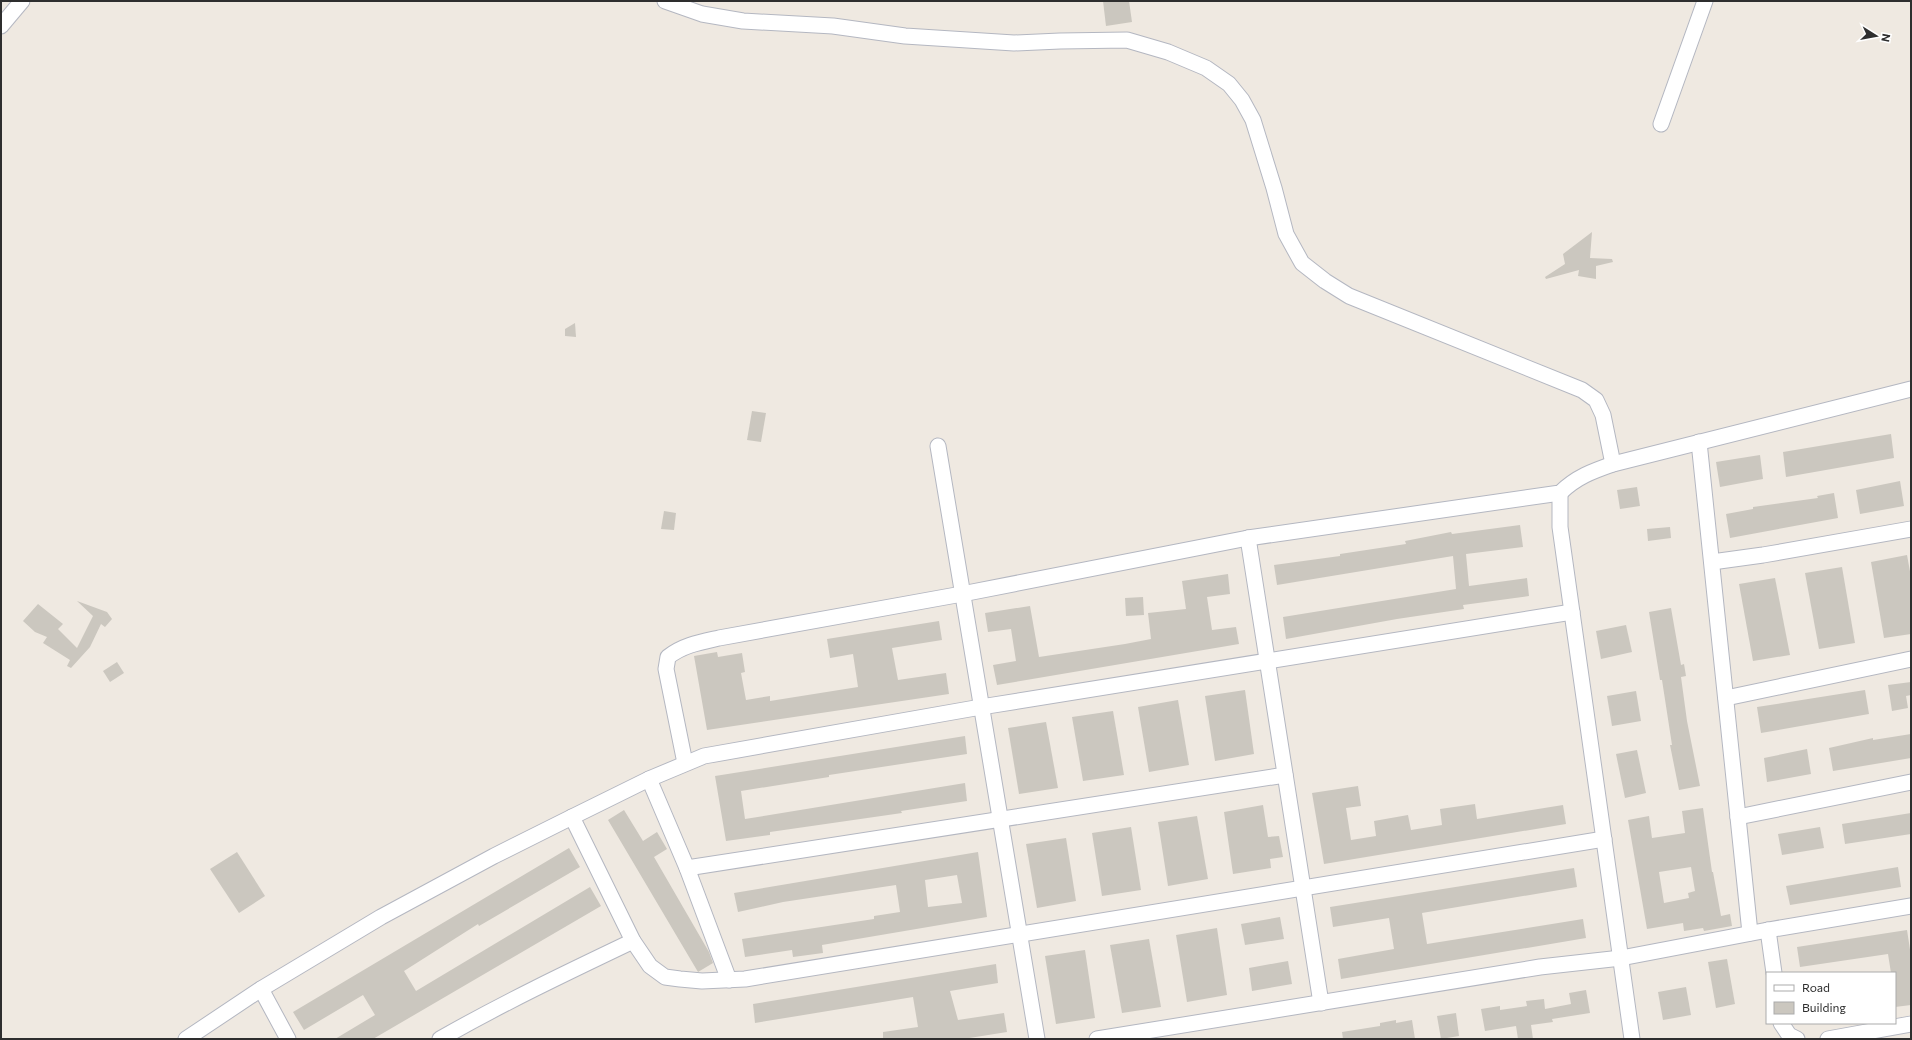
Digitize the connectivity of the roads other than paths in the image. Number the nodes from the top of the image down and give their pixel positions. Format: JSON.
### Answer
{"nodes":[{"id":1,"x":22,"y":1,"type":"edge"},
{"id":2,"x":665,"y":1,"type":"edge"},
{"id":3,"x":1705,"y":1,"type":"edge"},
{"id":4,"x":1,"y":26,"type":"edge"},
{"id":5,"x":1661,"y":124,"type":"dead end"},
{"id":6,"x":1911,"y":389,"type":"edge"},
{"id":7,"x":1699,"y":442,"type":"junction"},
{"id":8,"x":938,"y":446,"type":"dead end"},
{"id":9,"x":1613,"y":464,"type":"junction"},
{"id":10,"x":1560,"y":493,"type":"junction"},
{"id":11,"x":1911,"y":529,"type":"edge"},
{"id":12,"x":1248,"y":538,"type":"junction"},
{"id":13,"x":1712,"y":562,"type":"junction"},
{"id":14,"x":962,"y":594,"type":"junction"},
{"id":15,"x":1572,"y":612,"type":"junction"},
{"id":16,"x":1911,"y":660,"type":"edge"},
{"id":17,"x":1267,"y":662,"type":"junction"},
{"id":18,"x":1726,"y":698,"type":"junction"},
{"id":19,"x":981,"y":707,"type":"junction"},
{"id":20,"x":685,"y":763,"type":"junction"},
{"id":21,"x":1285,"y":775,"type":"junction"},
{"id":22,"x":650,"y":779,"type":"junction"},
{"id":23,"x":1911,"y":782,"type":"edge"},
{"id":24,"x":572,"y":817,"type":"junction"},
{"id":25,"x":1738,"y":817,"type":"junction"},
{"id":26,"x":1000,"y":821,"type":"junction"},
{"id":27,"x":1604,"y":839,"type":"junction"},
{"id":28,"x":686,"y":868,"type":"junction"},
{"id":29,"x":1303,"y":888,"type":"junction"},
{"id":30,"x":1911,"y":906,"type":"edge"},
{"id":31,"x":1768,"y":930,"type":"junction"},
{"id":32,"x":1750,"y":933,"type":"junction"},
{"id":33,"x":1019,"y":934,"type":"junction"},
{"id":34,"x":633,"y":941,"type":"junction"},
{"id":35,"x":1621,"y":958,"type":"junction"},
{"id":36,"x":1774,"y":972,"type":"edge"},
{"id":37,"x":729,"y":980,"type":"junction"},
{"id":38,"x":261,"y":989,"type":"junction"},
{"id":39,"x":1321,"y":1003,"type":"junction"},
{"id":40,"x":1783,"y":1024,"type":"edge"},
{"id":41,"x":1911,"y":1024,"type":"edge"},
{"id":42,"x":186,"y":1039,"type":"edge"},
{"id":43,"x":288,"y":1039,"type":"edge"},
{"id":44,"x":440,"y":1039,"type":"edge"},
{"id":45,"x":1037,"y":1039,"type":"edge"},
{"id":46,"x":1097,"y":1039,"type":"edge"},
{"id":47,"x":1632,"y":1039,"type":"edge"},
{"id":48,"x":1797,"y":1039,"type":"edge"},
{"id":49,"x":1828,"y":1039,"type":"edge"}],
"edges":[{"from":1,"to":4,"type":"street"},
{"from":2,"to":9,"type":"street"},
{"from":3,"to":5,"type":"street"},
{"from":6,"to":7,"type":"street"},
{"from":7,"to":9,"type":"street"},
{"from":7,"to":13,"type":"street"},
{"from":8,"to":14,"type":"street"},
{"from":9,"to":10,"type":"street"},
{"from":10,"to":12,"type":"street"},
{"from":10,"to":15,"type":"street"},
{"from":11,"to":13,"type":"street"},
{"from":12,"to":14,"type":"street"},
{"from":12,"to":17,"type":"street"},
{"from":13,"to":18,"type":"street"},
{"from":14,"to":19,"type":"street"},
{"from":14,"to":20,"type":"street"},
{"from":15,"to":17,"type":"street"},
{"from":15,"to":27,"type":"street"},
{"from":16,"to":18,"type":"street"},
{"from":17,"to":19,"type":"street"},
{"from":17,"to":21,"type":"street"},
{"from":18,"to":25,"type":"street"},
{"from":19,"to":20,"type":"street"},
{"from":19,"to":26,"type":"street"},
{"from":20,"to":22,"type":"street"},
{"from":21,"to":26,"type":"street"},
{"from":21,"to":29,"type":"street"},
{"from":22,"to":24,"type":"street"},
{"from":22,"to":28,"type":"street"},
{"from":23,"to":25,"type":"street"},
{"from":24,"to":34,"type":"street"},
{"from":24,"to":38,"type":"street"},
{"from":25,"to":32,"type":"street"},
{"from":26,"to":28,"type":"street"},
{"from":26,"to":33,"type":"street"},
{"from":27,"to":29,"type":"street"},
{"from":27,"to":35,"type":"street"},
{"from":28,"to":37,"type":"street"},
{"from":29,"to":33,"type":"street"},
{"from":29,"to":39,"type":"street"},
{"from":30,"to":31,"type":"street"},
{"from":31,"to":32,"type":"street"},
{"from":31,"to":36,"type":"street"},
{"from":32,"to":35,"type":"street"},
{"from":33,"to":37,"type":"street"},
{"from":33,"to":45,"type":"street"},
{"from":34,"to":37,"type":"street"},
{"from":34,"to":44,"type":"street"},
{"from":35,"to":39,"type":"street"},
{"from":35,"to":47,"type":"street"},
{"from":38,"to":42,"type":"street"},
{"from":38,"to":43,"type":"street"},
{"from":39,"to":46,"type":"street"},
{"from":40,"to":48,"type":"street"},
{"from":41,"to":49,"type":"street"}]}
